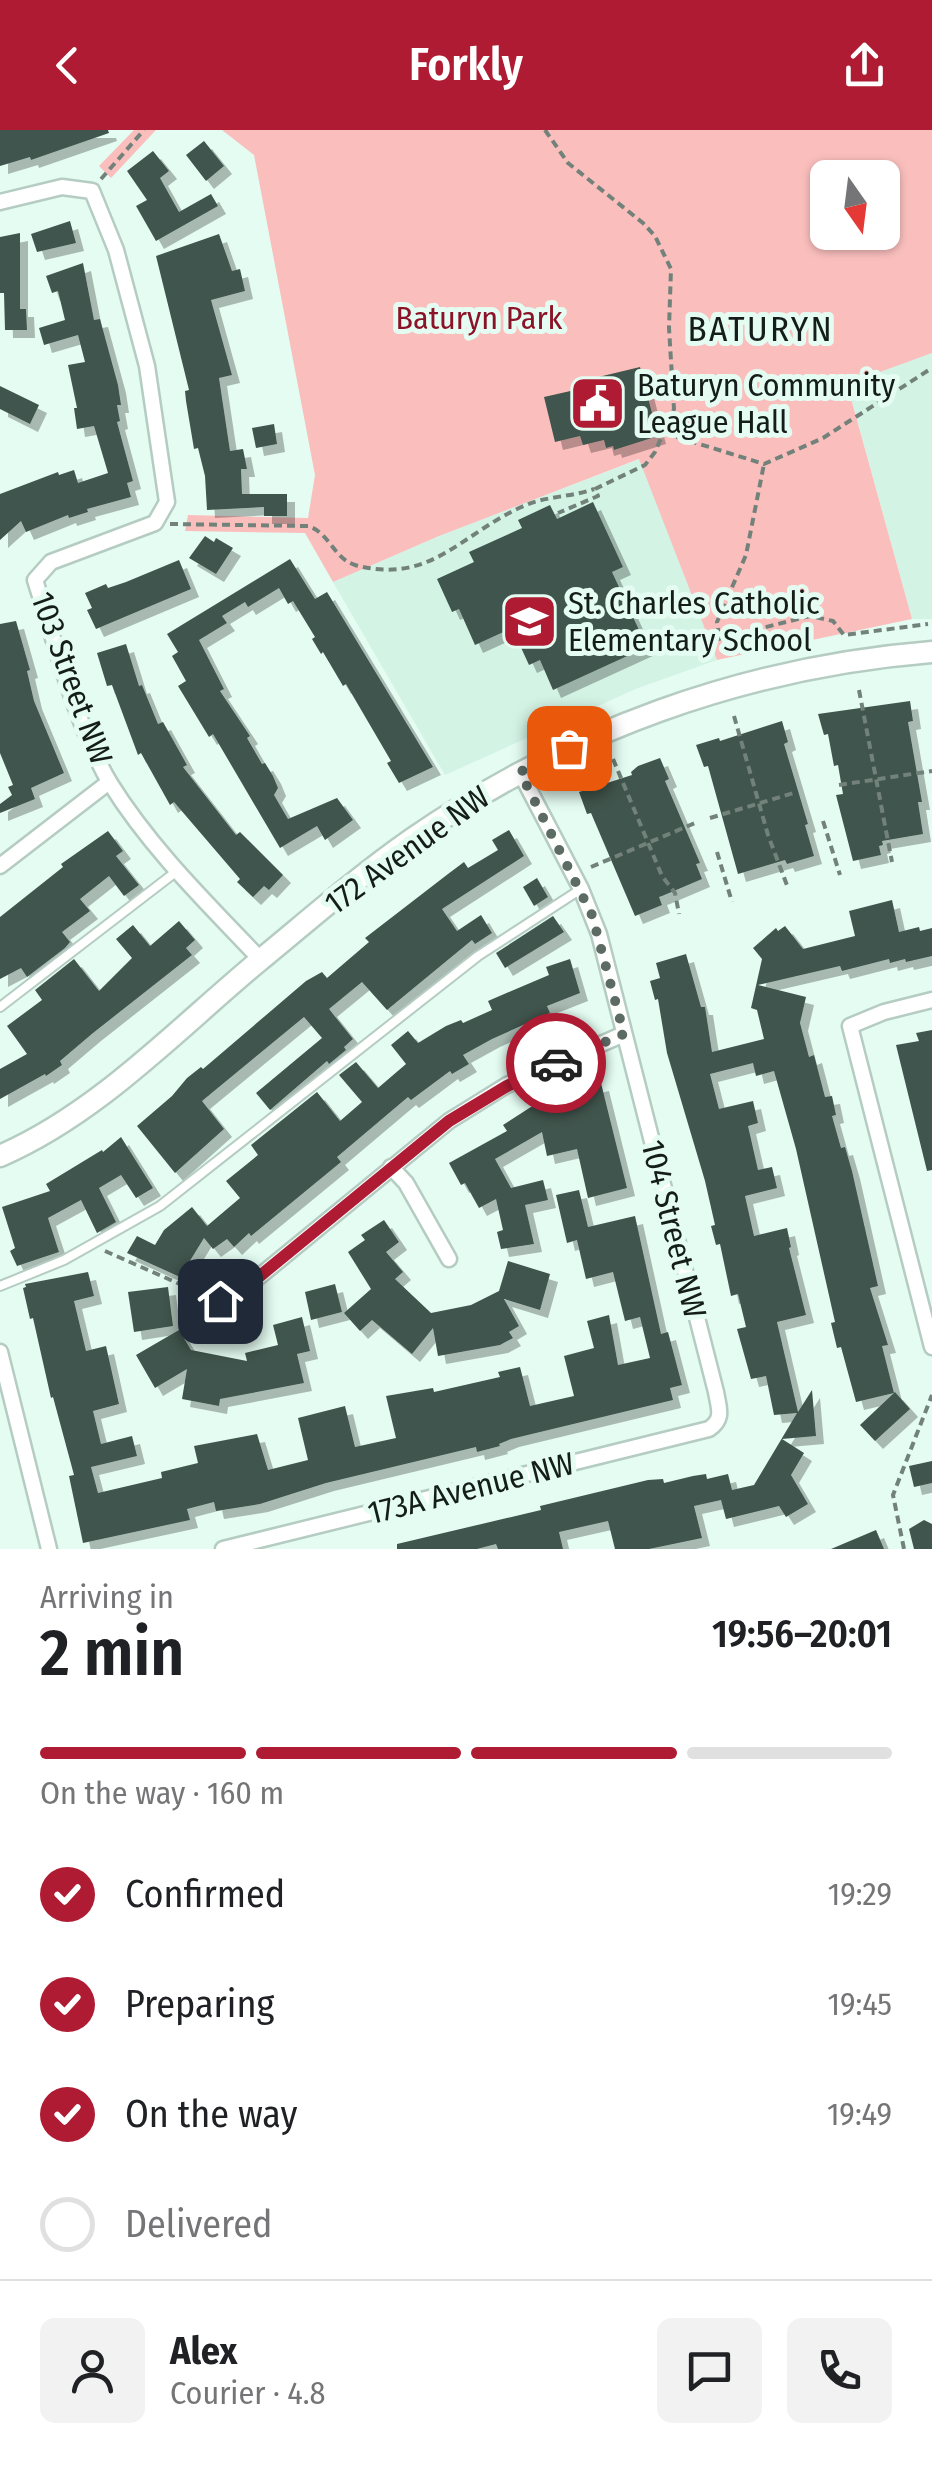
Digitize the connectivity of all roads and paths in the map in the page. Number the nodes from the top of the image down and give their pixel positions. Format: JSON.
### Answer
{"nodes":[{"id":1,"x":144,"y":130,"type":"edge"},
{"id":2,"x":545,"y":130,"type":"edge"},
{"id":3,"x":92,"y":191,"type":"junction"},
{"id":4,"x":0,"y":202,"type":"edge"},
{"id":5,"x":932,"y":368,"type":"edge"},
{"id":6,"x":664,"y":433,"type":"junction"},
{"id":7,"x":764,"y":464,"type":"junction"},
{"id":8,"x":595,"y":488,"type":"junction"},
{"id":9,"x":558,"y":513,"type":"dead end"},
{"id":10,"x":155,"y":523,"type":"junction"},
{"id":11,"x":928,"y":624,"type":"dead end"},
{"id":12,"x":719,"y":638,"type":"junction"},
{"id":13,"x":690,"y":646,"type":"dead end"},
{"id":14,"x":932,"y":652,"type":"edge"},
{"id":15,"x":859,"y":690,"type":"dead end"},
{"id":16,"x":734,"y":716,"type":"dead end"},
{"id":17,"x":613,"y":759,"type":"dead end"},
{"id":18,"x":932,"y":770,"type":"edge"},
{"id":19,"x":520,"y":772,"type":"junction"},
{"id":20,"x":874,"y":778,"type":"junction"},
{"id":21,"x":109,"y":782,"type":"junction"},
{"id":22,"x":839,"y":785,"type":"dead end"},
{"id":23,"x":797,"y":792,"type":"dead end"},
{"id":24,"x":759,"y":803,"type":"junction"},
{"id":25,"x":710,"y":818,"type":"dead end"},
{"id":26,"x":822,"y":821,"type":"dead end"},
{"id":27,"x":695,"y":824,"type":"dead end"},
{"id":28,"x":648,"y":844,"type":"junction"},
{"id":29,"x":718,"y":852,"type":"dead end"},
{"id":30,"x":892,"y":862,"type":"dead end"},
{"id":31,"x":0,"y":866,"type":"edge"},
{"id":32,"x":591,"y":867,"type":"dead end"},
{"id":33,"x":177,"y":870,"type":"junction"},
{"id":34,"x":840,"y":875,"type":"dead end"},
{"id":35,"x":788,"y":888,"type":"dead end"},
{"id":36,"x":581,"y":889,"type":"junction"},
{"id":37,"x":732,"y":902,"type":"dead end"},
{"id":38,"x":680,"y":914,"type":"dead end"},
{"id":39,"x":261,"y":960,"type":"junction"},
{"id":40,"x":932,"y":1000,"type":"edge"},
{"id":41,"x":0,"y":1007,"type":"edge"},
{"id":42,"x":624,"y":1034,"type":"junction"},
{"id":43,"x":0,"y":1156,"type":"edge"},
{"id":44,"x":392,"y":1167,"type":"junction"},
{"id":45,"x":92,"y":1246,"type":"junction"},
{"id":46,"x":450,"y":1259,"type":"dead end"},
{"id":47,"x":0,"y":1286,"type":"edge"},
{"id":48,"x":220,"y":1301,"type":"joint"},
{"id":49,"x":932,"y":1346,"type":"edge"},
{"id":50,"x":0,"y":1352,"type":"edge"},
{"id":51,"x":932,"y":1395,"type":"edge"},
{"id":52,"x":718,"y":1423,"type":"joint"},
{"id":53,"x":49,"y":1549,"type":"edge"},
{"id":54,"x":223,"y":1549,"type":"edge"},
{"id":55,"x":904,"y":1549,"type":"edge"}],
"edges":[{"from":1,"to":3,"type":"path"},
{"from":2,"to":6,"type":"path"},
{"from":3,"to":4,"type":"street"},
{"from":3,"to":10,"type":"street"},
{"from":5,"to":7,"type":"path"},
{"from":6,"to":7,"type":"path"},
{"from":6,"to":8,"type":"path"},
{"from":7,"to":12,"type":"path"},
{"from":8,"to":9,"type":"path"},
{"from":8,"to":10,"type":"path"},
{"from":10,"to":21,"type":"street","name":"103 Street NW"},
{"from":11,"to":12,"type":"path"},
{"from":12,"to":13,"type":"path"},
{"from":14,"to":19,"type":"street","name":"172 Avenue NW"},
{"from":15,"to":20,"type":"path"},
{"from":16,"to":24,"type":"path"},
{"from":17,"to":28,"type":"path"},
{"from":18,"to":20,"type":"path"},
{"from":19,"to":36,"type":"street","name":"104 Street NW"},
{"from":19,"to":39,"type":"street","name":"172 Avenue NW"},
{"from":20,"to":22,"type":"path"},
{"from":20,"to":30,"type":"path"},
{"from":21,"to":31,"type":"street"},
{"from":21,"to":33,"type":"street","name":"103 Street NW"},
{"from":23,"to":24,"type":"path"},
{"from":24,"to":25,"type":"path"},
{"from":24,"to":35,"type":"path"},
{"from":26,"to":34,"type":"path"},
{"from":27,"to":28,"type":"path"},
{"from":28,"to":32,"type":"path"},
{"from":28,"to":38,"type":"path"},
{"from":29,"to":37,"type":"path"},
{"from":33,"to":39,"type":"street","name":"103 Street NW"},
{"from":33,"to":41,"type":"lane"},
{"from":36,"to":42,"type":"street","name":"104 Street NW"},
{"from":36,"to":45,"type":"lane"},
{"from":39,"to":43,"type":"street","name":"172 Avenue NW"},
{"from":40,"to":49,"type":"street"},
{"from":42,"to":44,"type":"street"},
{"from":42,"to":52,"type":"street","name":"104 Street NW"},
{"from":44,"to":46,"type":"street"},
{"from":44,"to":48,"type":"street"},
{"from":45,"to":47,"type":"lane"},
{"from":45,"to":48,"type":"path"},
{"from":50,"to":53,"type":"street"},
{"from":51,"to":55,"type":"path"},
{"from":52,"to":54,"type":"street","name":"173A Avenue NW"}]}
